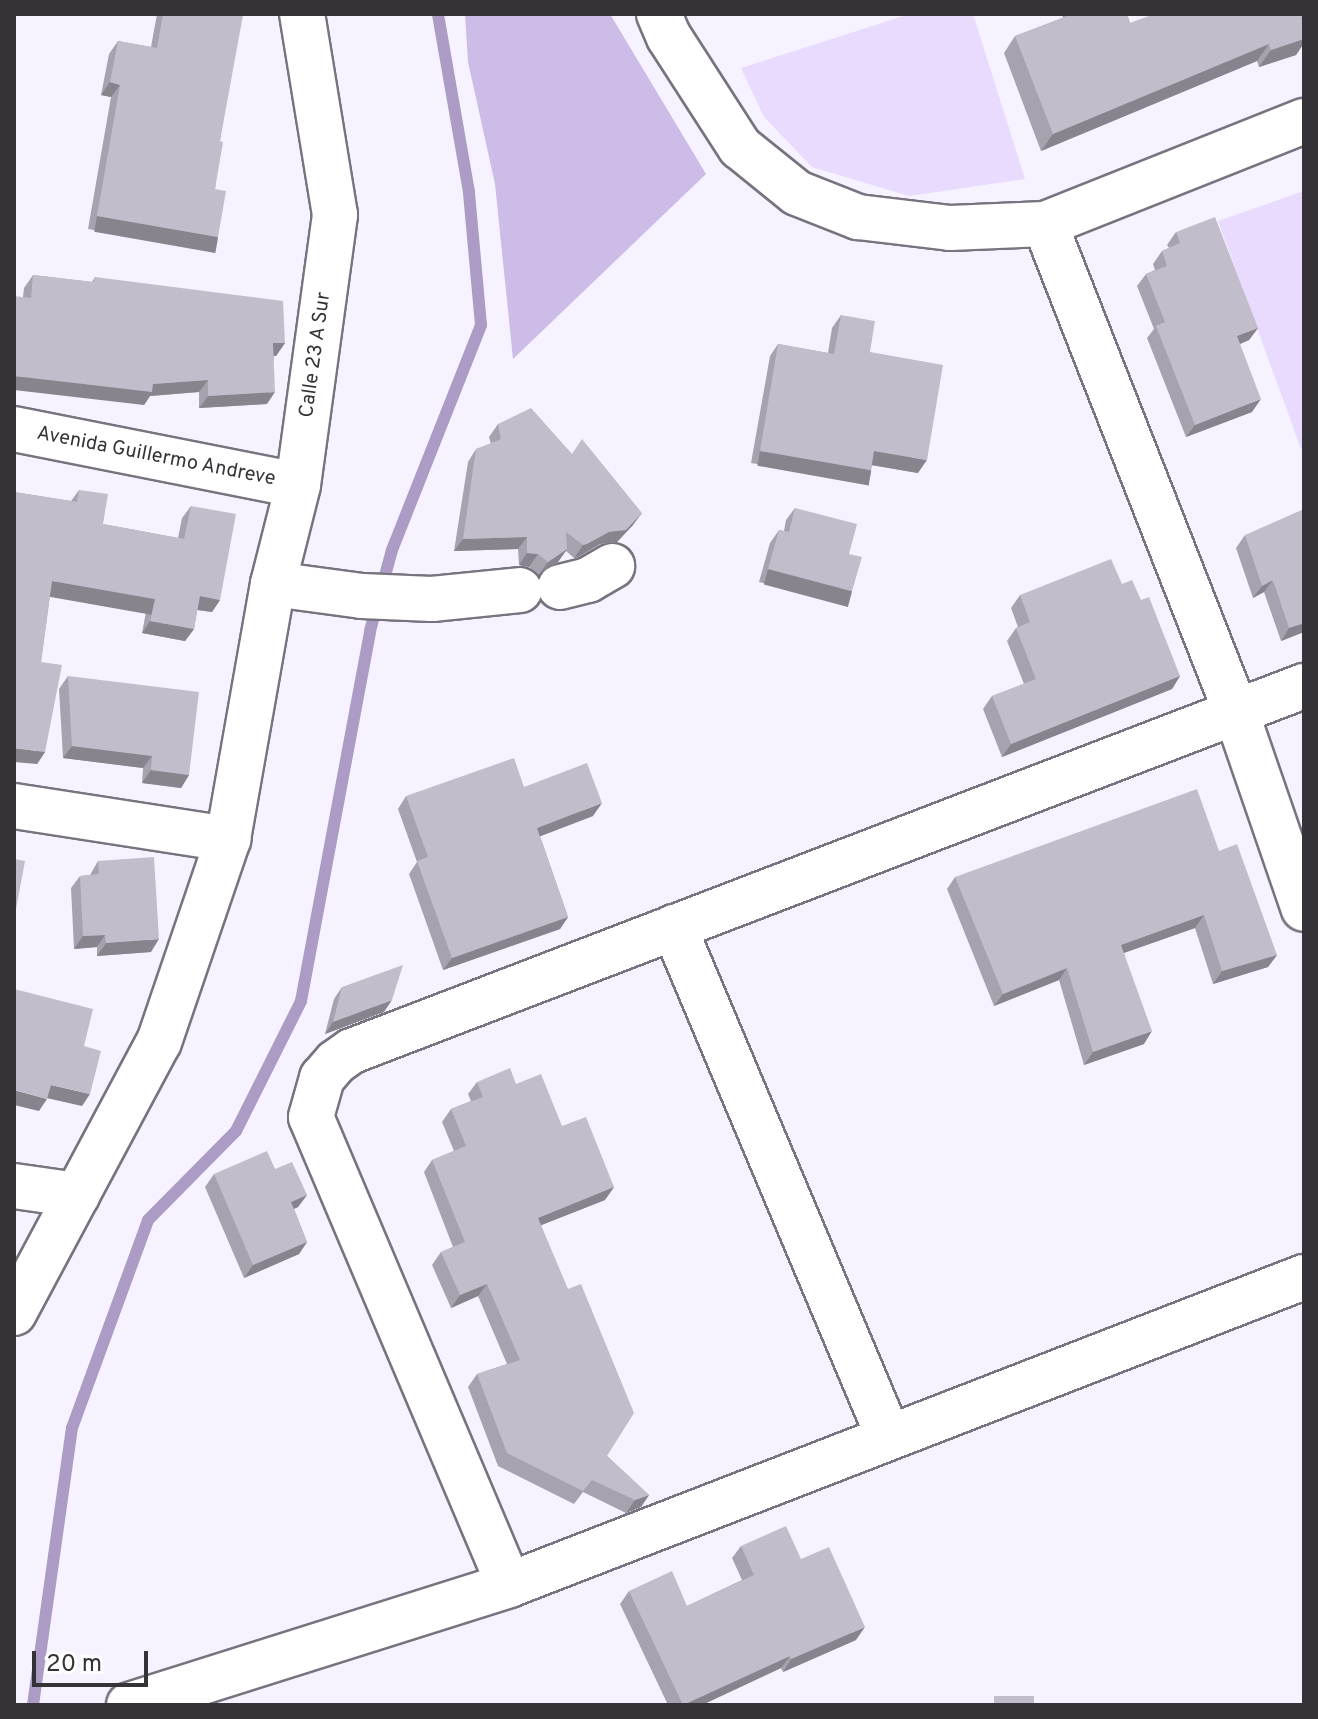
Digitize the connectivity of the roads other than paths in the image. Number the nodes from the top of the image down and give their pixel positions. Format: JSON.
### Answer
{"nodes":[{"id":1,"x":302,"y":14,"type":"edge"},
{"id":2,"x":659,"y":14,"type":"edge"},
{"id":3,"x":1304,"y":121,"type":"edge"},
{"id":4,"x":1045,"y":224,"type":"junction"},
{"id":5,"x":14,"y":429,"type":"edge"},
{"id":6,"x":298,"y":485,"type":"junction"},
{"id":7,"x":612,"y":566,"type":"dead end"},
{"id":8,"x":273,"y":584,"type":"junction"},
{"id":9,"x":1304,"y":686,"type":"edge"},
{"id":10,"x":1236,"y":712,"type":"junction"},
{"id":11,"x":14,"y":806,"type":"edge"},
{"id":12,"x":228,"y":839,"type":"junction"},
{"id":13,"x":1304,"y":909,"type":"edge"},
{"id":14,"x":674,"y":927,"type":"junction"},
{"id":15,"x":14,"y":1186,"type":"edge"},
{"id":16,"x":77,"y":1195,"type":"junction"},
{"id":17,"x":1304,"y":1277,"type":"edge"},
{"id":18,"x":14,"y":1313,"type":"edge"},
{"id":19,"x":889,"y":1438,"type":"junction"},
{"id":20,"x":509,"y":1585,"type":"junction"},
{"id":21,"x":129,"y":1705,"type":"edge"}],
"edges":[{"from":1,"to":6,"type":"street","name":"Calle 23 A Sur"},
{"from":2,"to":4,"type":"street"},
{"from":3,"to":4,"type":"street"},
{"from":4,"to":10,"type":"street"},
{"from":5,"to":6,"type":"street","name":"Avenida Guillermo Andreve"},
{"from":6,"to":8,"type":"street","name":"Calle 23 A Sur"},
{"from":7,"to":8,"type":"street"},
{"from":8,"to":12,"type":"street","name":"Calle 23 A Sur"},
{"from":9,"to":10,"type":"street"},
{"from":10,"to":13,"type":"street"},
{"from":10,"to":14,"type":"street"},
{"from":11,"to":12,"type":"street"},
{"from":12,"to":16,"type":"street","name":"Calle 23 A Sur"},
{"from":14,"to":19,"type":"street"},
{"from":14,"to":20,"type":"street"},
{"from":15,"to":16,"type":"street"},
{"from":16,"to":18,"type":"street","name":"Calle 23 A Sur"},
{"from":17,"to":19,"type":"street"},
{"from":19,"to":20,"type":"street"},
{"from":20,"to":21,"type":"street"}]}
